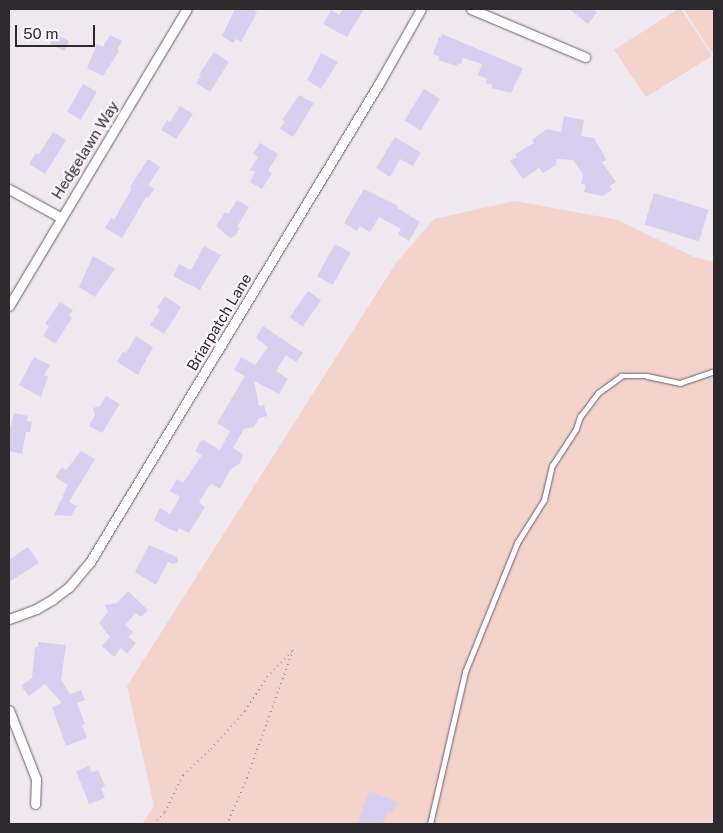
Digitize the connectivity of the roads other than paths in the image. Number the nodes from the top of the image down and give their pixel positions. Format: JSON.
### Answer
{"nodes":[{"id":1,"x":187,"y":9,"type":"edge"},
{"id":2,"x":421,"y":9,"type":"edge"},
{"id":3,"x":470,"y":9,"type":"edge"},
{"id":4,"x":585,"y":58,"type":"dead end"},
{"id":5,"x":9,"y":189,"type":"edge"},
{"id":6,"x":60,"y":217,"type":"junction"},
{"id":7,"x":9,"y":306,"type":"edge"},
{"id":8,"x":714,"y":371,"type":"edge"},
{"id":9,"x":9,"y":620,"type":"edge"},
{"id":10,"x":9,"y":710,"type":"edge"},
{"id":11,"x":35,"y":804,"type":"dead end"},
{"id":12,"x":430,"y":824,"type":"edge"}],
"edges":[{"from":1,"to":6,"type":"street","name":"Hedgelawn Way"},
{"from":2,"to":9,"type":"street","name":"Briarpatch Lane"},
{"from":3,"to":4,"type":"street"},
{"from":5,"to":6,"type":"street"},
{"from":6,"to":7,"type":"street","name":"Hedgelawn Way"},
{"from":8,"to":12,"type":"lane"},
{"from":10,"to":11,"type":"street"}]}
